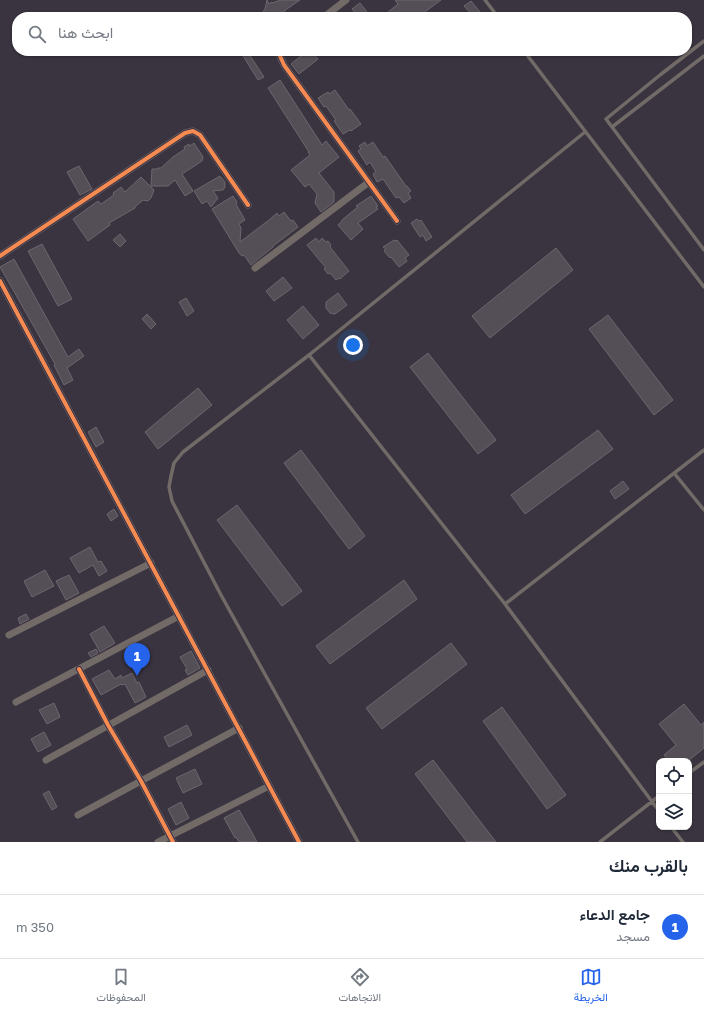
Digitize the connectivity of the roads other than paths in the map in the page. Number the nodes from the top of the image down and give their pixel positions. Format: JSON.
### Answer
{"nodes":[{"id":1,"x":346,"y":0,"type":"edge"},
{"id":2,"x":485,"y":0,"type":"edge"},
{"id":3,"x":330,"y":12,"type":"edge"},
{"id":4,"x":494,"y":12,"type":"edge"},
{"id":5,"x":704,"y":41,"type":"edge"},
{"id":6,"x":692,"y":50,"type":"edge"},
{"id":7,"x":280,"y":56,"type":"edge"},
{"id":8,"x":528,"y":56,"type":"edge"},
{"id":9,"x":685,"y":56,"type":"edge"},
{"id":10,"x":704,"y":56,"type":"edge"},
{"id":11,"x":612,"y":127,"type":"junction"},
{"id":12,"x":585,"y":132,"type":"junction"},
{"id":13,"x":369,"y":182,"type":"junction"},
{"id":14,"x":248,"y":205,"type":"dead end"},
{"id":15,"x":397,"y":221,"type":"dead end"},
{"id":16,"x":704,"y":250,"type":"edge"},
{"id":17,"x":0,"y":256,"type":"edge"},
{"id":18,"x":255,"y":268,"type":"dead end"},
{"id":19,"x":0,"y":282,"type":"edge"},
{"id":20,"x":704,"y":286,"type":"edge"},
{"id":21,"x":309,"y":354,"type":"junction"},
{"id":22,"x":704,"y":450,"type":"edge"},
{"id":23,"x":674,"y":473,"type":"junction"},
{"id":24,"x":704,"y":510,"type":"edge"},
{"id":25,"x":151,"y":563,"type":"junction"},
{"id":26,"x":505,"y":604,"type":"junction"},
{"id":27,"x":179,"y":616,"type":"junction"},
{"id":28,"x":9,"y":635,"type":"dead end"},
{"id":29,"x":79,"y":669,"type":"junction"},
{"id":30,"x":208,"y":670,"type":"junction"},
{"id":31,"x":16,"y":702,"type":"dead end"},
{"id":32,"x":108,"y":725,"type":"junction"},
{"id":33,"x":239,"y":728,"type":"junction"},
{"id":34,"x":46,"y":760,"type":"dead end"},
{"id":35,"x":704,"y":762,"type":"edge"},
{"id":36,"x":692,"y":771,"type":"edge"},
{"id":37,"x":141,"y":781,"type":"junction"},
{"id":38,"x":270,"y":786,"type":"junction"},
{"id":39,"x":656,"y":798,"type":"edge"},
{"id":40,"x":651,"y":802,"type":"junction"},
{"id":41,"x":656,"y":808,"type":"edge"},
{"id":42,"x":78,"y":815,"type":"dead end"},
{"id":43,"x":673,"y":830,"type":"edge"},
{"id":44,"x":172,"y":839,"type":"edge"},
{"id":45,"x":158,"y":842,"type":"edge"},
{"id":46,"x":299,"y":842,"type":"edge"},
{"id":47,"x":358,"y":842,"type":"edge"},
{"id":48,"x":600,"y":842,"type":"edge"},
{"id":49,"x":683,"y":842,"type":"edge"}],
"edges":[{"from":1,"to":3,"type":"street"},
{"from":2,"to":4,"type":"lane"},
{"from":5,"to":6,"type":"lane"},
{"from":7,"to":13,"type":"street"},
{"from":8,"to":12,"type":"lane"},
{"from":9,"to":11,"type":"lane"},
{"from":10,"to":11,"type":"lane"},
{"from":11,"to":16,"type":"lane"},
{"from":12,"to":20,"type":"lane"},
{"from":12,"to":21,"type":"lane"},
{"from":13,"to":15,"type":"street"},
{"from":13,"to":18,"type":"street"},
{"from":14,"to":17,"type":"street"},
{"from":19,"to":25,"type":"street"},
{"from":21,"to":26,"type":"lane"},
{"from":21,"to":47,"type":"lane"},
{"from":22,"to":23,"type":"lane"},
{"from":23,"to":24,"type":"lane"},
{"from":23,"to":26,"type":"lane"},
{"from":25,"to":27,"type":"street"},
{"from":25,"to":28,"type":"street"},
{"from":26,"to":40,"type":"lane"},
{"from":27,"to":29,"type":"street"},
{"from":27,"to":30,"type":"street"},
{"from":29,"to":31,"type":"street"},
{"from":29,"to":32,"type":"street"},
{"from":30,"to":32,"type":"street"},
{"from":30,"to":33,"type":"street"},
{"from":32,"to":34,"type":"street"},
{"from":32,"to":37,"type":"street"},
{"from":33,"to":37,"type":"street"},
{"from":33,"to":38,"type":"street"},
{"from":35,"to":36,"type":"lane"},
{"from":37,"to":42,"type":"street"},
{"from":37,"to":44,"type":"street"},
{"from":38,"to":44,"type":"street"},
{"from":38,"to":46,"type":"street"},
{"from":39,"to":40,"type":"lane"},
{"from":40,"to":41,"type":"lane"},
{"from":40,"to":48,"type":"lane"},
{"from":43,"to":49,"type":"lane"},
{"from":44,"to":45,"type":"street"}]}
